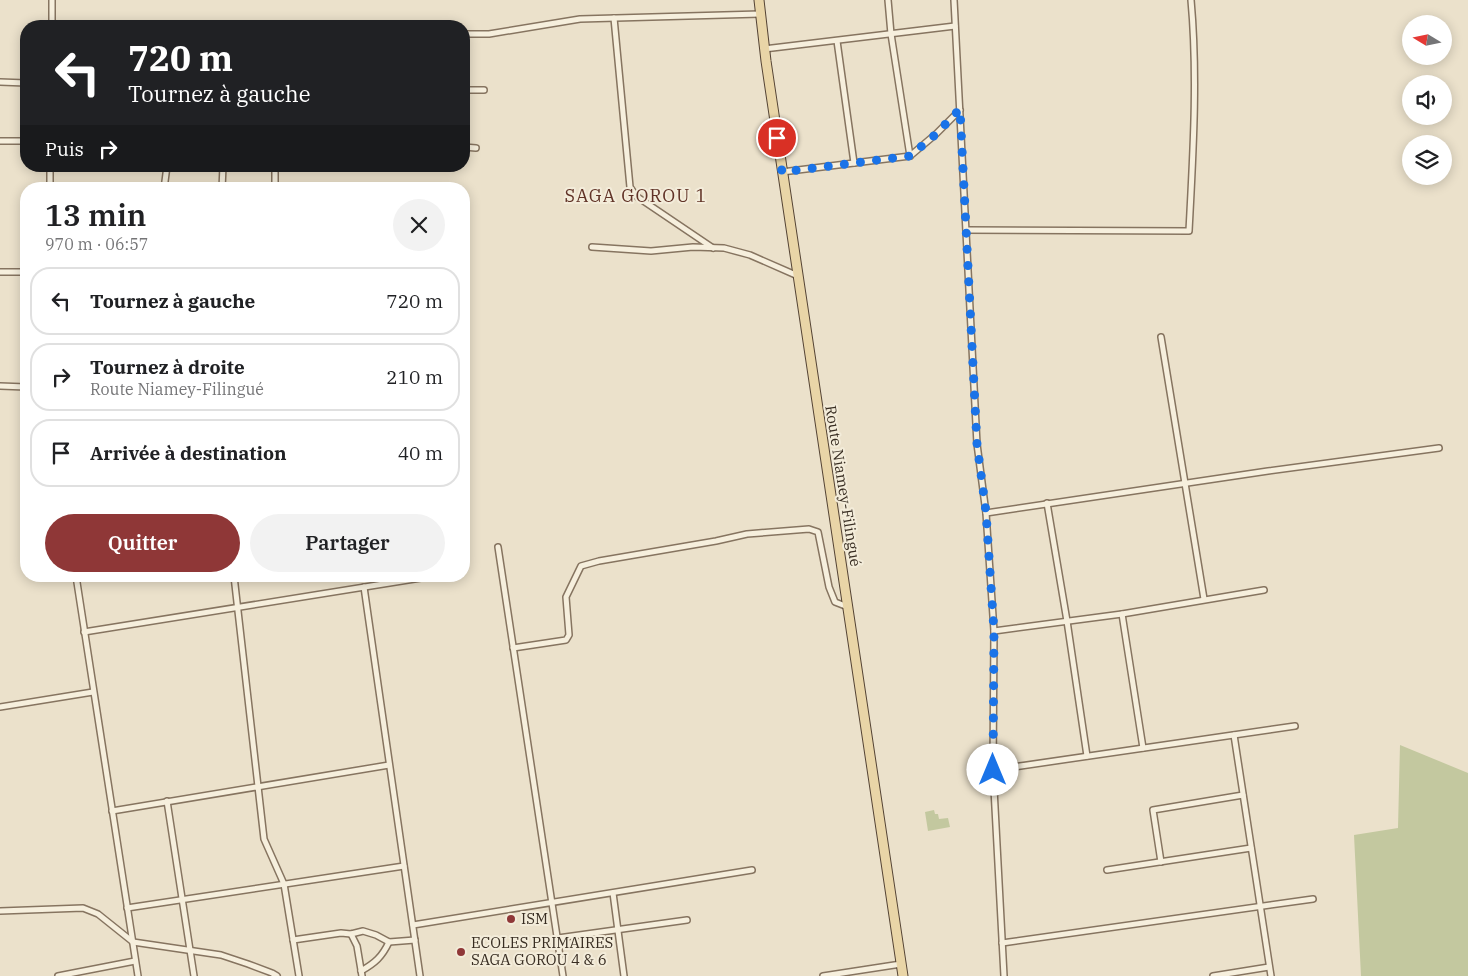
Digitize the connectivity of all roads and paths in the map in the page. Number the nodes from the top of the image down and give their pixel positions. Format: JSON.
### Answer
{"nodes":[{"id":1,"x":52,"y":0,"type":"edge"},
{"id":2,"x":759,"y":0,"type":"edge"},
{"id":3,"x":888,"y":0,"type":"edge"},
{"id":4,"x":954,"y":0,"type":"edge"},
{"id":5,"x":1191,"y":0,"type":"edge"},
{"id":6,"x":760,"y":14,"type":"junction"},
{"id":7,"x":614,"y":18,"type":"junction"},
{"id":8,"x":52,"y":20,"type":"edge"},
{"id":9,"x":956,"y":26,"type":"junction"},
{"id":10,"x":470,"y":34,"type":"edge"},
{"id":11,"x":891,"y":34,"type":"junction"},
{"id":12,"x":837,"y":40,"type":"junction"},
{"id":13,"x":764,"y":50,"type":"junction"},
{"id":14,"x":0,"y":82,"type":"edge"},
{"id":15,"x":20,"y":83,"type":"edge"},
{"id":16,"x":470,"y":90,"type":"edge"},
{"id":17,"x":484,"y":90,"type":"dead end"},
{"id":18,"x":960,"y":109,"type":"junction"},
{"id":19,"x":0,"y":141,"type":"edge"},
{"id":20,"x":20,"y":141,"type":"edge"},
{"id":21,"x":470,"y":148,"type":"edge"},
{"id":22,"x":476,"y":148,"type":"dead end"},
{"id":23,"x":910,"y":156,"type":"junction"},
{"id":24,"x":854,"y":163,"type":"junction"},
{"id":25,"x":782,"y":172,"type":"junction"},
{"id":26,"x":966,"y":230,"type":"junction"},
{"id":27,"x":592,"y":247,"type":"dead end"},
{"id":28,"x":713,"y":248,"type":"junction"},
{"id":29,"x":0,"y":272,"type":"edge"},
{"id":30,"x":20,"y":272,"type":"edge"},
{"id":31,"x":798,"y":276,"type":"junction"},
{"id":32,"x":1162,"y":337,"type":"dead end"},
{"id":33,"x":0,"y":386,"type":"edge"},
{"id":34,"x":20,"y":387,"type":"edge"},
{"id":35,"x":1439,"y":448,"type":"dead end"},
{"id":36,"x":1186,"y":483,"type":"junction"},
{"id":37,"x":1047,"y":503,"type":"junction"},
{"id":38,"x":986,"y":512,"type":"junction"},
{"id":39,"x":498,"y":547,"type":"dead end"},
{"id":40,"x":77,"y":582,"type":"edge"},
{"id":41,"x":235,"y":582,"type":"edge"},
{"id":42,"x":396,"y":582,"type":"edge"},
{"id":43,"x":364,"y":587,"type":"junction"},
{"id":44,"x":1264,"y":590,"type":"dead end"},
{"id":45,"x":1204,"y":599,"type":"junction"},
{"id":46,"x":848,"y":607,"type":"junction"},
{"id":47,"x":238,"y":608,"type":"junction"},
{"id":48,"x":1122,"y":614,"type":"junction"},
{"id":49,"x":1067,"y":621,"type":"junction"},
{"id":50,"x":994,"y":631,"type":"junction"},
{"id":51,"x":84,"y":632,"type":"junction"},
{"id":52,"x":513,"y":648,"type":"junction"},
{"id":53,"x":93,"y":692,"type":"junction"},
{"id":54,"x":0,"y":707,"type":"edge"},
{"id":55,"x":1295,"y":726,"type":"dead end"},
{"id":56,"x":1234,"y":735,"type":"junction"},
{"id":57,"x":1143,"y":748,"type":"junction"},
{"id":58,"x":1087,"y":756,"type":"junction"},
{"id":59,"x":389,"y":764,"type":"junction"},
{"id":60,"x":993,"y":770,"type":"junction"},
{"id":61,"x":258,"y":786,"type":"junction"},
{"id":62,"x":1243,"y":795,"type":"junction"},
{"id":63,"x":167,"y":801,"type":"junction"},
{"id":64,"x":112,"y":811,"type":"junction"},
{"id":65,"x":1251,"y":848,"type":"junction"},
{"id":66,"x":1161,"y":862,"type":"junction"},
{"id":67,"x":404,"y":866,"type":"junction"},
{"id":68,"x":752,"y":870,"type":"dead end"},
{"id":69,"x":1107,"y":870,"type":"dead end"},
{"id":70,"x":284,"y":884,"type":"junction"},
{"id":71,"x":613,"y":893,"type":"junction"},
{"id":72,"x":1313,"y":899,"type":"dead end"},
{"id":73,"x":183,"y":900,"type":"junction"},
{"id":74,"x":552,"y":902,"type":"junction"},
{"id":75,"x":1260,"y":906,"type":"junction"},
{"id":76,"x":127,"y":908,"type":"junction"},
{"id":77,"x":0,"y":911,"type":"edge"},
{"id":78,"x":687,"y":920,"type":"dead end"},
{"id":79,"x":413,"y":925,"type":"junction"},
{"id":80,"x":618,"y":930,"type":"junction"},
{"id":81,"x":351,"y":934,"type":"junction"},
{"id":82,"x":558,"y":938,"type":"junction"},
{"id":83,"x":293,"y":940,"type":"junction"},
{"id":84,"x":415,"y":940,"type":"junction"},
{"id":85,"x":133,"y":942,"type":"junction"},
{"id":86,"x":389,"y":942,"type":"junction"},
{"id":87,"x":1002,"y":943,"type":"junction"},
{"id":88,"x":190,"y":952,"type":"junction"},
{"id":89,"x":136,"y":961,"type":"junction"},
{"id":90,"x":902,"y":964,"type":"junction"},
{"id":91,"x":1269,"y":967,"type":"junction"},
{"id":92,"x":361,"y":973,"type":"edge"},
{"id":93,"x":831,"y":975,"type":"edge"},
{"id":94,"x":58,"y":976,"type":"edge"},
{"id":95,"x":138,"y":976,"type":"edge"},
{"id":96,"x":194,"y":976,"type":"edge"},
{"id":97,"x":277,"y":976,"type":"edge"},
{"id":98,"x":299,"y":976,"type":"edge"},
{"id":99,"x":420,"y":976,"type":"edge"},
{"id":100,"x":564,"y":976,"type":"edge"},
{"id":101,"x":624,"y":976,"type":"edge"},
{"id":102,"x":823,"y":976,"type":"edge"},
{"id":103,"x":903,"y":976,"type":"edge"},
{"id":104,"x":1004,"y":976,"type":"edge"},
{"id":105,"x":1213,"y":976,"type":"edge"},
{"id":106,"x":1270,"y":976,"type":"edge"}],
"edges":[{"from":1,"to":8,"type":"street"},
{"from":2,"to":6,"type":"main road","name":"Route Niamey-Filingué"},
{"from":3,"to":11,"type":"street"},
{"from":4,"to":9,"type":"street"},
{"from":5,"to":26,"type":"street"},
{"from":6,"to":7,"type":"street"},
{"from":6,"to":13,"type":"main road","name":"Route Niamey-Filingué"},
{"from":7,"to":10,"type":"street"},
{"from":7,"to":28,"type":"street"},
{"from":9,"to":11,"type":"street"},
{"from":9,"to":18,"type":"street"},
{"from":11,"to":12,"type":"street"},
{"from":11,"to":23,"type":"street"},
{"from":12,"to":13,"type":"street"},
{"from":12,"to":24,"type":"street"},
{"from":13,"to":25,"type":"main road","name":"Route Niamey-Filingué"},
{"from":14,"to":15,"type":"street"},
{"from":16,"to":17,"type":"street"},
{"from":18,"to":23,"type":"street"},
{"from":18,"to":26,"type":"street"},
{"from":19,"to":20,"type":"street"},
{"from":21,"to":22,"type":"street"},
{"from":23,"to":24,"type":"street"},
{"from":24,"to":25,"type":"street"},
{"from":25,"to":31,"type":"main road","name":"Route Niamey-Filingué"},
{"from":26,"to":38,"type":"street"},
{"from":27,"to":28,"type":"street"},
{"from":28,"to":31,"type":"street"},
{"from":29,"to":30,"type":"street"},
{"from":31,"to":46,"type":"main road","name":"Route Niamey-Filingué"},
{"from":32,"to":36,"type":"street"},
{"from":33,"to":34,"type":"street"},
{"from":35,"to":36,"type":"street"},
{"from":36,"to":37,"type":"street"},
{"from":36,"to":45,"type":"street"},
{"from":37,"to":38,"type":"street"},
{"from":37,"to":49,"type":"street"},
{"from":38,"to":50,"type":"street"},
{"from":39,"to":52,"type":"street"},
{"from":40,"to":51,"type":"street"},
{"from":41,"to":47,"type":"street"},
{"from":42,"to":43,"type":"street"},
{"from":43,"to":47,"type":"street"},
{"from":43,"to":59,"type":"street"},
{"from":44,"to":45,"type":"street"},
{"from":45,"to":48,"type":"street"},
{"from":46,"to":52,"type":"street"},
{"from":46,"to":90,"type":"main road","name":"Route Niamey-Filingué"},
{"from":47,"to":51,"type":"street"},
{"from":47,"to":61,"type":"street"},
{"from":48,"to":49,"type":"street"},
{"from":48,"to":57,"type":"street"},
{"from":49,"to":50,"type":"street"},
{"from":49,"to":58,"type":"street"},
{"from":50,"to":60,"type":"street"},
{"from":51,"to":53,"type":"street"},
{"from":52,"to":74,"type":"street"},
{"from":53,"to":54,"type":"street"},
{"from":53,"to":64,"type":"street"},
{"from":55,"to":56,"type":"street"},
{"from":56,"to":57,"type":"street"},
{"from":56,"to":62,"type":"street"},
{"from":57,"to":58,"type":"street"},
{"from":58,"to":60,"type":"street"},
{"from":59,"to":61,"type":"street"},
{"from":59,"to":67,"type":"street"},
{"from":60,"to":87,"type":"street"},
{"from":61,"to":63,"type":"street"},
{"from":61,"to":70,"type":"street"},
{"from":62,"to":65,"type":"street"},
{"from":62,"to":66,"type":"street"},
{"from":63,"to":64,"type":"street"},
{"from":63,"to":73,"type":"street"},
{"from":64,"to":76,"type":"street"},
{"from":65,"to":66,"type":"street"},
{"from":65,"to":75,"type":"street"},
{"from":66,"to":69,"type":"street"},
{"from":67,"to":70,"type":"street"},
{"from":67,"to":79,"type":"street"},
{"from":68,"to":71,"type":"street"},
{"from":70,"to":73,"type":"street"},
{"from":70,"to":83,"type":"street"},
{"from":71,"to":74,"type":"street"},
{"from":71,"to":80,"type":"street"},
{"from":72,"to":75,"type":"street"},
{"from":73,"to":76,"type":"street"},
{"from":73,"to":88,"type":"street"},
{"from":74,"to":79,"type":"street"},
{"from":74,"to":82,"type":"street"},
{"from":75,"to":87,"type":"street"},
{"from":75,"to":91,"type":"street"},
{"from":76,"to":85,"type":"street"},
{"from":77,"to":85,"type":"street"},
{"from":78,"to":80,"type":"street"},
{"from":79,"to":84,"type":"street"},
{"from":80,"to":82,"type":"street"},
{"from":80,"to":101,"type":"street"},
{"from":81,"to":83,"type":"street"},
{"from":81,"to":86,"type":"street"},
{"from":81,"to":92,"type":"street"},
{"from":82,"to":100,"type":"street"},
{"from":83,"to":98,"type":"street"},
{"from":84,"to":86,"type":"street"},
{"from":84,"to":99,"type":"street"},
{"from":85,"to":88,"type":"street"},
{"from":85,"to":89,"type":"street"},
{"from":86,"to":92,"type":"street"},
{"from":87,"to":104,"type":"street"},
{"from":88,"to":96,"type":"street"},
{"from":88,"to":97,"type":"street"},
{"from":89,"to":94,"type":"street"},
{"from":89,"to":95,"type":"street"},
{"from":90,"to":93,"type":"street"},
{"from":90,"to":103,"type":"main road","name":"Route Niamey-Filingué"},
{"from":91,"to":105,"type":"street"},
{"from":91,"to":106,"type":"street"},
{"from":93,"to":102,"type":"street"}]}
